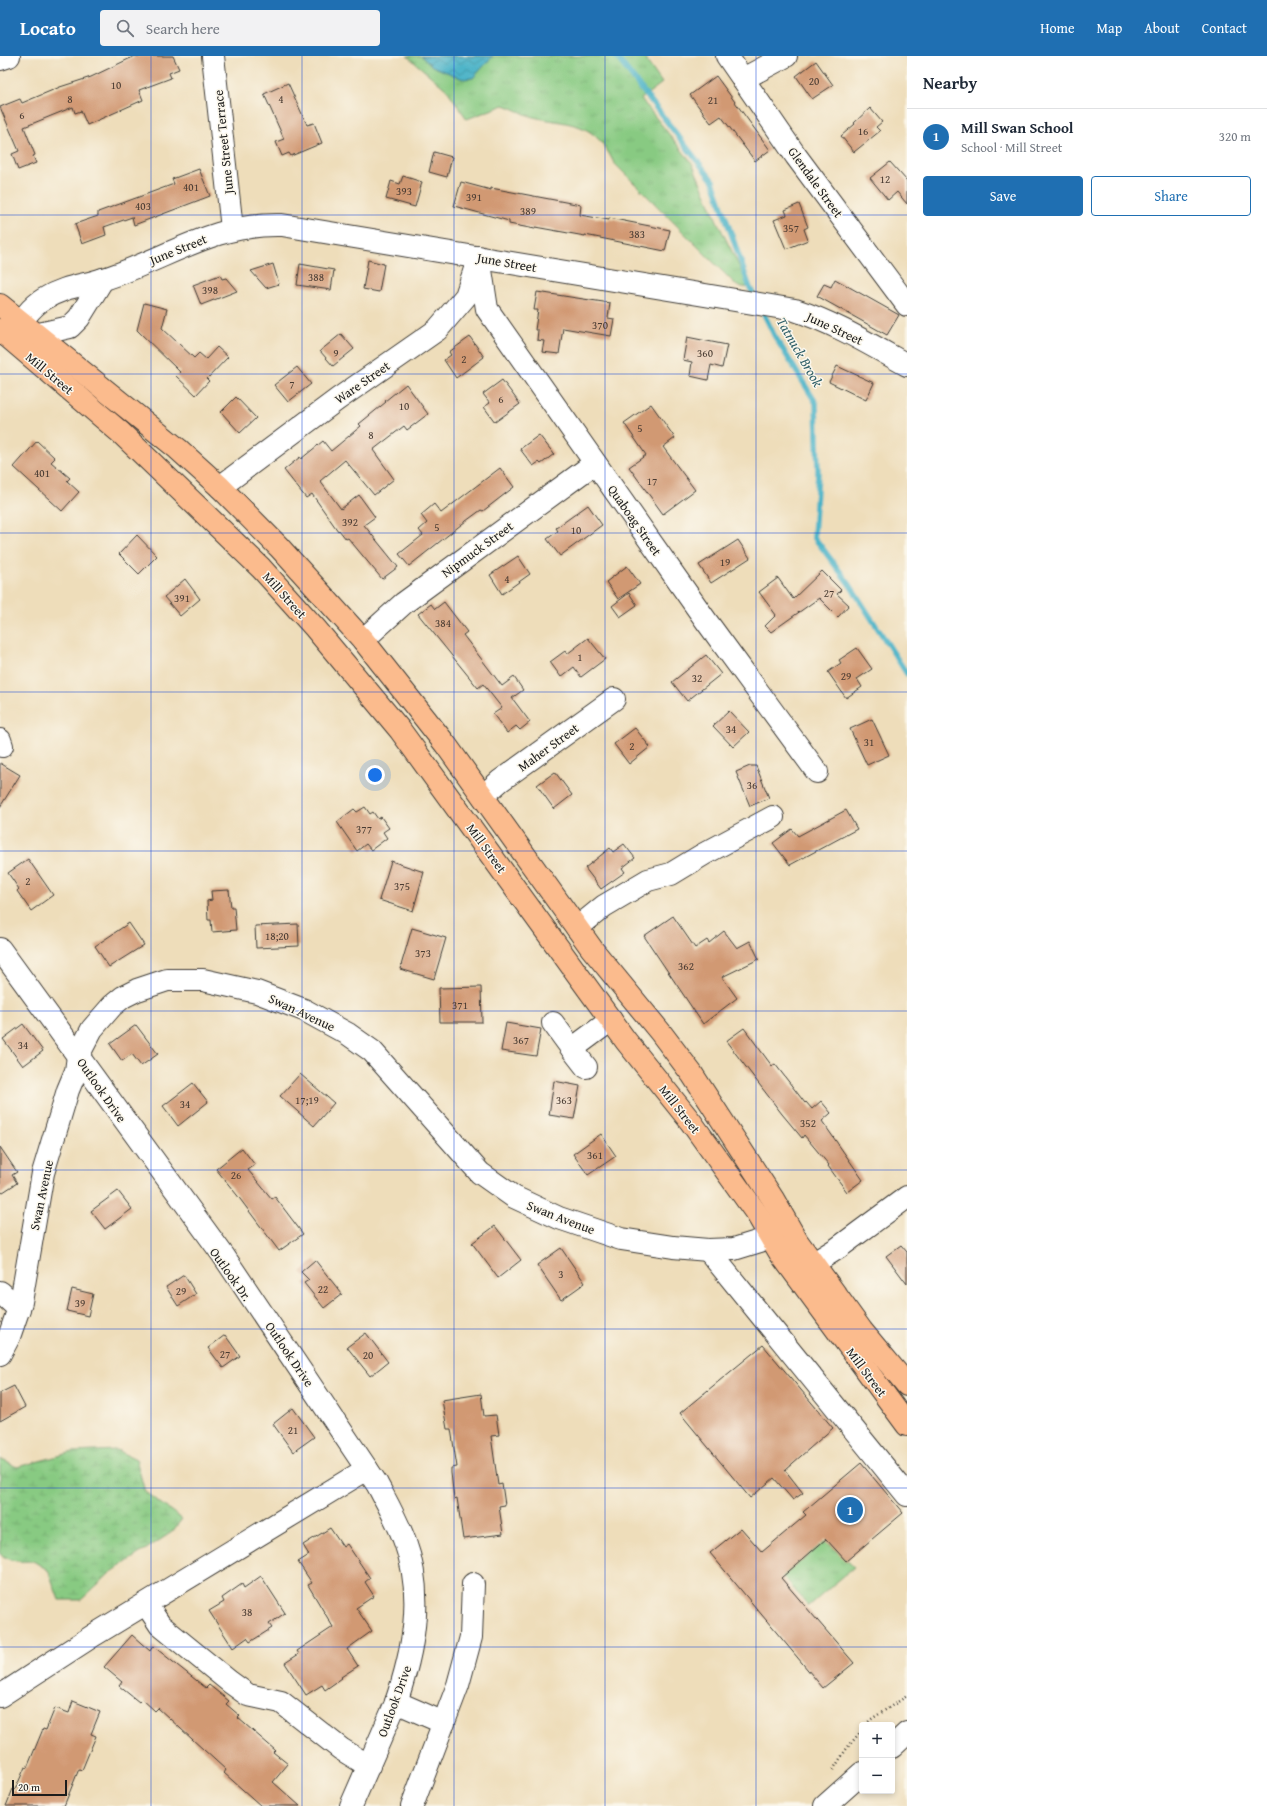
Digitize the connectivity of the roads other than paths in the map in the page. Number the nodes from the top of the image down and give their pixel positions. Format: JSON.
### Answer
{"nodes":[{"id":1,"x":9,"y":56,"type":"edge"},
{"id":2,"x":213,"y":56,"type":"edge"},
{"id":3,"x":727,"y":56,"type":"edge"},
{"id":4,"x":786,"y":56,"type":"edge"},
{"id":5,"x":0,"y":59,"type":"edge"},
{"id":6,"x":743,"y":79,"type":"junction"},
{"id":7,"x":232,"y":229,"type":"junction"},
{"id":8,"x":479,"y":257,"type":"junction"},
{"id":9,"x":104,"y":279,"type":"junction"},
{"id":10,"x":0,"y":305,"type":"edge"},
{"id":11,"x":907,"y":305,"type":"edge"},
{"id":12,"x":13,"y":335,"type":"edge"},
{"id":13,"x":907,"y":366,"type":"edge"},
{"id":14,"x":595,"y":463,"type":"junction"},
{"id":15,"x":220,"y":487,"type":"junction"},
{"id":16,"x":363,"y":640,"type":"junction"},
{"id":17,"x":614,"y":700,"type":"dead end"},
{"id":18,"x":817,"y":772,"type":"dead end"},
{"id":19,"x":482,"y":796,"type":"junction"},
{"id":20,"x":772,"y":817,"type":"dead end"},
{"id":21,"x":577,"y":928,"type":"junction"},
{"id":22,"x":0,"y":949,"type":"edge"},
{"id":23,"x":611,"y":1020,"type":"junction"},
{"id":24,"x":553,"y":1023,"type":"dead end"},
{"id":25,"x":572,"y":1049,"type":"junction"},
{"id":26,"x":78,"y":1056,"type":"junction"},
{"id":27,"x":586,"y":1067,"type":"dead end"},
{"id":28,"x":907,"y":1196,"type":"edge"},
{"id":29,"x":787,"y":1223,"type":"junction"},
{"id":30,"x":769,"y":1236,"type":"junction"},
{"id":31,"x":708,"y":1250,"type":"junction"},
{"id":32,"x":814,"y":1263,"type":"junction"},
{"id":33,"x":0,"y":1292,"type":"edge"},
{"id":34,"x":18,"y":1309,"type":"junction"},
{"id":35,"x":0,"y":1354,"type":"edge"},
{"id":36,"x":907,"y":1385,"type":"edge"},
{"id":37,"x":907,"y":1426,"type":"edge"},
{"id":38,"x":367,"y":1469,"type":"junction"},
{"id":39,"x":907,"y":1495,"type":"edge"},
{"id":40,"x":473,"y":1584,"type":"dead end"},
{"id":41,"x":146,"y":1604,"type":"junction"},
{"id":42,"x":0,"y":1696,"type":"edge"},
{"id":43,"x":396,"y":1702,"type":"junction"},
{"id":44,"x":444,"y":1723,"type":"junction"},
{"id":45,"x":907,"y":1733,"type":"edge"},
{"id":46,"x":895,"y":1744,"type":"edge"},
{"id":47,"x":369,"y":1766,"type":"junction"},
{"id":48,"x":859,"y":1776,"type":"edge"},
{"id":49,"x":351,"y":1806,"type":"edge"},
{"id":50,"x":412,"y":1806,"type":"edge"},
{"id":51,"x":824,"y":1806,"type":"edge"}],
"edges":[{"from":1,"to":5,"type":"street"},
{"from":2,"to":7,"type":"street","name":"June Street Terrace"},
{"from":3,"to":6,"type":"street","name":"Glendale Street"},
{"from":4,"to":6,"type":"street"},
{"from":6,"to":11,"type":"street","name":"Glendale Street"},
{"from":7,"to":8,"type":"street","name":"June Street"},
{"from":7,"to":9,"type":"street","name":"June Street"},
{"from":8,"to":13,"type":"street","name":"June Street"},
{"from":8,"to":14,"type":"street","name":"Quaboag Street"},
{"from":8,"to":15,"type":"street","name":"Ware Street"},
{"from":9,"to":12,"type":"street","name":"June Street"},
{"from":9,"to":12,"type":"street"},
{"from":10,"to":12,"type":"main road","name":"Mill Street"},
{"from":12,"to":15,"type":"main road","name":"Mill Street"},
{"from":12,"to":23,"type":"main road","name":"Mill Street"},
{"from":14,"to":16,"type":"street","name":"Nipmuck Street"},
{"from":14,"to":18,"type":"street","name":"Quaboag Street"},
{"from":15,"to":16,"type":"main road","name":"Mill Street"},
{"from":16,"to":19,"type":"main road","name":"Mill Street"},
{"from":17,"to":19,"type":"street","name":"Maher Street"},
{"from":19,"to":21,"type":"main road","name":"Mill Street"},
{"from":20,"to":21,"type":"street"},
{"from":21,"to":29,"type":"main road","name":"Mill Street"},
{"from":22,"to":26,"type":"street","name":"Outlook Drive"},
{"from":23,"to":25,"type":"street"},
{"from":23,"to":30,"type":"main road","name":"Mill Street"},
{"from":24,"to":25,"type":"street"},
{"from":25,"to":27,"type":"street"},
{"from":26,"to":31,"type":"street","name":"Swan Avenue"},
{"from":26,"to":34,"type":"street","name":"Swan Avenue"},
{"from":26,"to":38,"type":"street","name":"Outlook Drive"},
{"from":28,"to":32,"type":"street"},
{"from":29,"to":30,"type":"street","name":"Swan Avenue"},
{"from":29,"to":32,"type":"main road","name":"Mill Street"},
{"from":30,"to":31,"type":"street","name":"Swan Avenue"},
{"from":30,"to":37,"type":"main road","name":"Mill Street"},
{"from":31,"to":39,"type":"street"},
{"from":32,"to":36,"type":"main road","name":"Mill Street"},
{"from":33,"to":34,"type":"street"},
{"from":34,"to":35,"type":"street","name":"Swan Avenue"},
{"from":38,"to":41,"type":"street"},
{"from":38,"to":43,"type":"street","name":"Outlook Drive"},
{"from":40,"to":44,"type":"street"},
{"from":41,"to":42,"type":"street"},
{"from":41,"to":47,"type":"street"},
{"from":43,"to":44,"type":"street"},
{"from":43,"to":47,"type":"street","name":"Outlook Drive"},
{"from":44,"to":50,"type":"street"},
{"from":45,"to":46,"type":"street"},
{"from":47,"to":49,"type":"street","name":"Outlook Drive"},
{"from":48,"to":51,"type":"street"}]}
